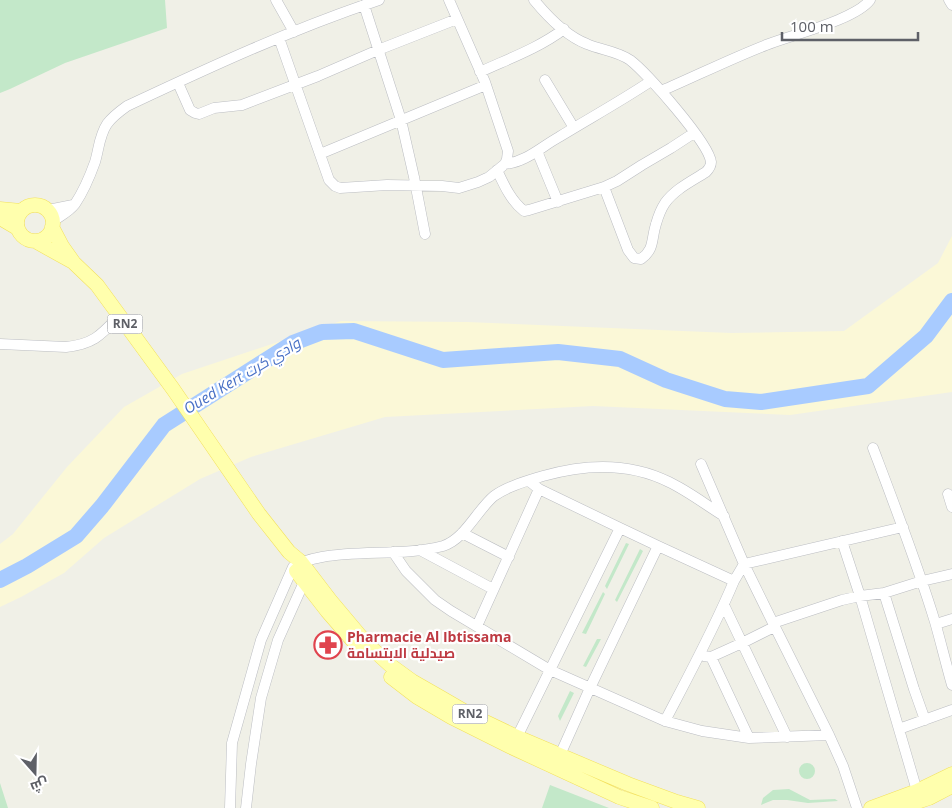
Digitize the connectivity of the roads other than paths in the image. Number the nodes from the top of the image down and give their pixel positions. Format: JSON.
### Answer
{"nodes":[{"id":1,"x":276,"y":0,"type":"edge"},
{"id":2,"x":379,"y":0,"type":"edge"},
{"id":3,"x":449,"y":0,"type":"edge"},
{"id":4,"x":534,"y":0,"type":"edge"},
{"id":5,"x":870,"y":0,"type":"edge"},
{"id":6,"x":949,"y":0,"type":"edge"},
{"id":7,"x":364,"y":5,"type":"junction"},
{"id":8,"x":952,"y":5,"type":"edge"},
{"id":9,"x":457,"y":19,"type":"junction"},
{"id":10,"x":564,"y":30,"type":"junction"},
{"id":11,"x":294,"y":32,"type":"junction"},
{"id":12,"x":279,"y":38,"type":"junction"},
{"id":13,"x":378,"y":50,"type":"junction"},
{"id":14,"x":480,"y":72,"type":"junction"},
{"id":15,"x":545,"y":80,"type":"dead end"},
{"id":16,"x":651,"y":80,"type":"junction"},
{"id":17,"x":178,"y":83,"type":"junction"},
{"id":18,"x":296,"y":84,"type":"junction"},
{"id":19,"x":486,"y":85,"type":"junction"},
{"id":20,"x":661,"y":92,"type":"junction"},
{"id":21,"x":401,"y":120,"type":"junction"},
{"id":22,"x":574,"y":128,"type":"junction"},
{"id":23,"x":694,"y":133,"type":"junction"},
{"id":24,"x":537,"y":151,"type":"junction"},
{"id":25,"x":320,"y":154,"type":"junction"},
{"id":26,"x":501,"y":167,"type":"junction"},
{"id":27,"x":416,"y":187,"type":"junction"},
{"id":28,"x":604,"y":187,"type":"junction"},
{"id":29,"x":558,"y":202,"type":"junction"},
{"id":30,"x":0,"y":209,"type":"edge"},
{"id":31,"x":21,"y":211,"type":"junction"},
{"id":32,"x":0,"y":218,"type":"edge"},
{"id":33,"x":51,"y":219,"type":"junction"},
{"id":34,"x":17,"y":228,"type":"junction"},
{"id":35,"x":425,"y":234,"type":"dead end"},
{"id":36,"x":35,"y":241,"type":"junction"},
{"id":37,"x":74,"y":263,"type":"junction"},
{"id":38,"x":119,"y":316,"type":"junction"},
{"id":39,"x":0,"y":344,"type":"edge"},
{"id":40,"x":873,"y":448,"type":"dead end"},
{"id":41,"x":701,"y":464,"type":"dead end"},
{"id":42,"x":529,"y":481,"type":"junction"},
{"id":43,"x":539,"y":489,"type":"junction"},
{"id":44,"x":948,"y":494,"type":"dead end"},
{"id":45,"x":952,"y":507,"type":"edge"},
{"id":46,"x":724,"y":516,"type":"junction"},
{"id":47,"x":903,"y":527,"type":"junction"},
{"id":48,"x":620,"y":528,"type":"junction"},
{"id":49,"x":462,"y":532,"type":"junction"},
{"id":50,"x":842,"y":542,"type":"junction"},
{"id":51,"x":658,"y":546,"type":"junction"},
{"id":52,"x":420,"y":550,"type":"junction"},
{"id":53,"x":393,"y":552,"type":"junction"},
{"id":54,"x":509,"y":557,"type":"junction"},
{"id":55,"x":297,"y":564,"type":"junction"},
{"id":56,"x":744,"y":564,"type":"junction"},
{"id":57,"x":952,"y":574,"type":"edge"},
{"id":58,"x":734,"y":581,"type":"junction"},
{"id":59,"x":922,"y":581,"type":"junction"},
{"id":60,"x":304,"y":582,"type":"junction"},
{"id":61,"x":493,"y":589,"type":"junction"},
{"id":62,"x":884,"y":593,"type":"junction"},
{"id":63,"x":860,"y":596,"type":"junction"},
{"id":64,"x":724,"y":605,"type":"junction"},
{"id":65,"x":952,"y":619,"type":"edge"},
{"id":66,"x":936,"y":624,"type":"junction"},
{"id":67,"x":773,"y":625,"type":"junction"},
{"id":68,"x":477,"y":626,"type":"junction"},
{"id":69,"x":742,"y":643,"type":"junction"},
{"id":70,"x":700,"y":655,"type":"junction"},
{"id":71,"x":711,"y":657,"type":"junction"},
{"id":72,"x":550,"y":670,"type":"junction"},
{"id":73,"x":952,"y":685,"type":"edge"},
{"id":74,"x":590,"y":688,"type":"junction"},
{"id":75,"x":952,"y":710,"type":"edge"},
{"id":76,"x":925,"y":720,"type":"junction"},
{"id":77,"x":665,"y":721,"type":"junction"},
{"id":78,"x":899,"y":729,"type":"junction"},
{"id":79,"x":829,"y":734,"type":"junction"},
{"id":80,"x":517,"y":737,"type":"junction"},
{"id":81,"x":787,"y":737,"type":"junction"},
{"id":82,"x":749,"y":738,"type":"junction"},
{"id":83,"x":560,"y":756,"type":"junction"},
{"id":84,"x":952,"y":774,"type":"edge"},
{"id":85,"x":952,"y":786,"type":"edge"},
{"id":86,"x":917,"y":791,"type":"junction"},
{"id":87,"x":230,"y":808,"type":"edge"},
{"id":88,"x":246,"y":808,"type":"edge"},
{"id":89,"x":652,"y":808,"type":"edge"},
{"id":90,"x":698,"y":808,"type":"edge"},
{"id":91,"x":857,"y":808,"type":"edge"},
{"id":92,"x":871,"y":808,"type":"edge"},
{"id":93,"x":899,"y":808,"type":"edge"}],
"edges":[{"from":1,"to":11,"type":"street"},
{"from":2,"to":7,"type":"street"},
{"from":3,"to":9,"type":"street"},
{"from":4,"to":10,"type":"street"},
{"from":5,"to":20,"type":"street"},
{"from":6,"to":8,"type":"street"},
{"from":7,"to":11,"type":"street"},
{"from":7,"to":13,"type":"street"},
{"from":9,"to":13,"type":"street"},
{"from":9,"to":14,"type":"street"},
{"from":10,"to":14,"type":"street"},
{"from":10,"to":16,"type":"street"},
{"from":11,"to":12,"type":"street"},
{"from":12,"to":17,"type":"street"},
{"from":12,"to":18,"type":"street"},
{"from":13,"to":18,"type":"street"},
{"from":13,"to":21,"type":"street"},
{"from":14,"to":19,"type":"street"},
{"from":15,"to":22,"type":"street"},
{"from":16,"to":20,"type":"street"},
{"from":16,"to":22,"type":"street"},
{"from":17,"to":18,"type":"street"},
{"from":17,"to":33,"type":"street"},
{"from":18,"to":25,"type":"street"},
{"from":19,"to":21,"type":"street"},
{"from":19,"to":26,"type":"street"},
{"from":20,"to":23,"type":"street"},
{"from":21,"to":25,"type":"street"},
{"from":21,"to":27,"type":"street"},
{"from":22,"to":24,"type":"street"},
{"from":23,"to":28,"type":"street"},
{"from":23,"to":28,"type":"street"},
{"from":24,"to":26,"type":"street"},
{"from":24,"to":29,"type":"street"},
{"from":25,"to":27,"type":"street"},
{"from":26,"to":27,"type":"street"},
{"from":26,"to":29,"type":"street"},
{"from":27,"to":35,"type":"street"},
{"from":28,"to":29,"type":"street"},
{"from":30,"to":31,"type":"main road"},
{"from":31,"to":33,"type":"main road"},
{"from":31,"to":34,"type":"main road"},
{"from":32,"to":34,"type":"main road","number":"RN2"},
{"from":33,"to":36,"type":"main road"},
{"from":33,"to":37,"type":"main road","number":"RN2"},
{"from":34,"to":36,"type":"main road","number":"RN2"},
{"from":36,"to":37,"type":"main road","number":"RN2"},
{"from":37,"to":38,"type":"main road","number":"RN2"},
{"from":38,"to":39,"type":"street"},
{"from":38,"to":55,"type":"main road","number":"RN2"},
{"from":40,"to":47,"type":"street"},
{"from":41,"to":46,"type":"street"},
{"from":42,"to":43,"type":"street"},
{"from":42,"to":46,"type":"street"},
{"from":42,"to":49,"type":"street"},
{"from":43,"to":48,"type":"street"},
{"from":43,"to":54,"type":"street"},
{"from":44,"to":45,"type":"street"},
{"from":46,"to":56,"type":"street"},
{"from":47,"to":50,"type":"street"},
{"from":47,"to":59,"type":"street"},
{"from":48,"to":51,"type":"street"},
{"from":48,"to":72,"type":"street"},
{"from":49,"to":52,"type":"street"},
{"from":49,"to":54,"type":"street"},
{"from":50,"to":56,"type":"street"},
{"from":50,"to":63,"type":"street"},
{"from":51,"to":58,"type":"street"},
{"from":51,"to":74,"type":"street"},
{"from":52,"to":53,"type":"street"},
{"from":52,"to":61,"type":"street"},
{"from":53,"to":55,"type":"street"},
{"from":53,"to":68,"type":"street"},
{"from":54,"to":61,"type":"street"},
{"from":55,"to":60,"type":"main road","number":"RN2"},
{"from":55,"to":80,"type":"main road","number":"RN2"},
{"from":55,"to":87,"type":"street"},
{"from":56,"to":58,"type":"street"},
{"from":56,"to":67,"type":"street"},
{"from":57,"to":59,"type":"street"},
{"from":58,"to":64,"type":"street"},
{"from":59,"to":62,"type":"street"},
{"from":59,"to":66,"type":"street"},
{"from":60,"to":88,"type":"street"},
{"from":60,"to":89,"type":"main road","number":"RN2"},
{"from":61,"to":68,"type":"street"},
{"from":62,"to":63,"type":"street"},
{"from":62,"to":76,"type":"street"},
{"from":63,"to":67,"type":"street"},
{"from":63,"to":78,"type":"street"},
{"from":64,"to":69,"type":"street"},
{"from":64,"to":70,"type":"street"},
{"from":65,"to":66,"type":"street"},
{"from":66,"to":73,"type":"street"},
{"from":67,"to":69,"type":"street"},
{"from":67,"to":79,"type":"street"},
{"from":68,"to":72,"type":"street"},
{"from":69,"to":71,"type":"street"},
{"from":69,"to":81,"type":"street"},
{"from":70,"to":71,"type":"street"},
{"from":70,"to":77,"type":"street"},
{"from":71,"to":82,"type":"street"},
{"from":72,"to":74,"type":"street"},
{"from":72,"to":80,"type":"street"},
{"from":74,"to":77,"type":"street"},
{"from":74,"to":83,"type":"street"},
{"from":75,"to":76,"type":"street"},
{"from":76,"to":78,"type":"street"},
{"from":77,"to":82,"type":"street"},
{"from":78,"to":86,"type":"street"},
{"from":79,"to":81,"type":"street"},
{"from":79,"to":91,"type":"street"},
{"from":80,"to":83,"type":"main road","number":"RN2"},
{"from":81,"to":82,"type":"street"},
{"from":83,"to":90,"type":"main road","number":"RN2"},
{"from":84,"to":86,"type":"main road"},
{"from":85,"to":93,"type":"main road"},
{"from":86,"to":92,"type":"main road"}]}
